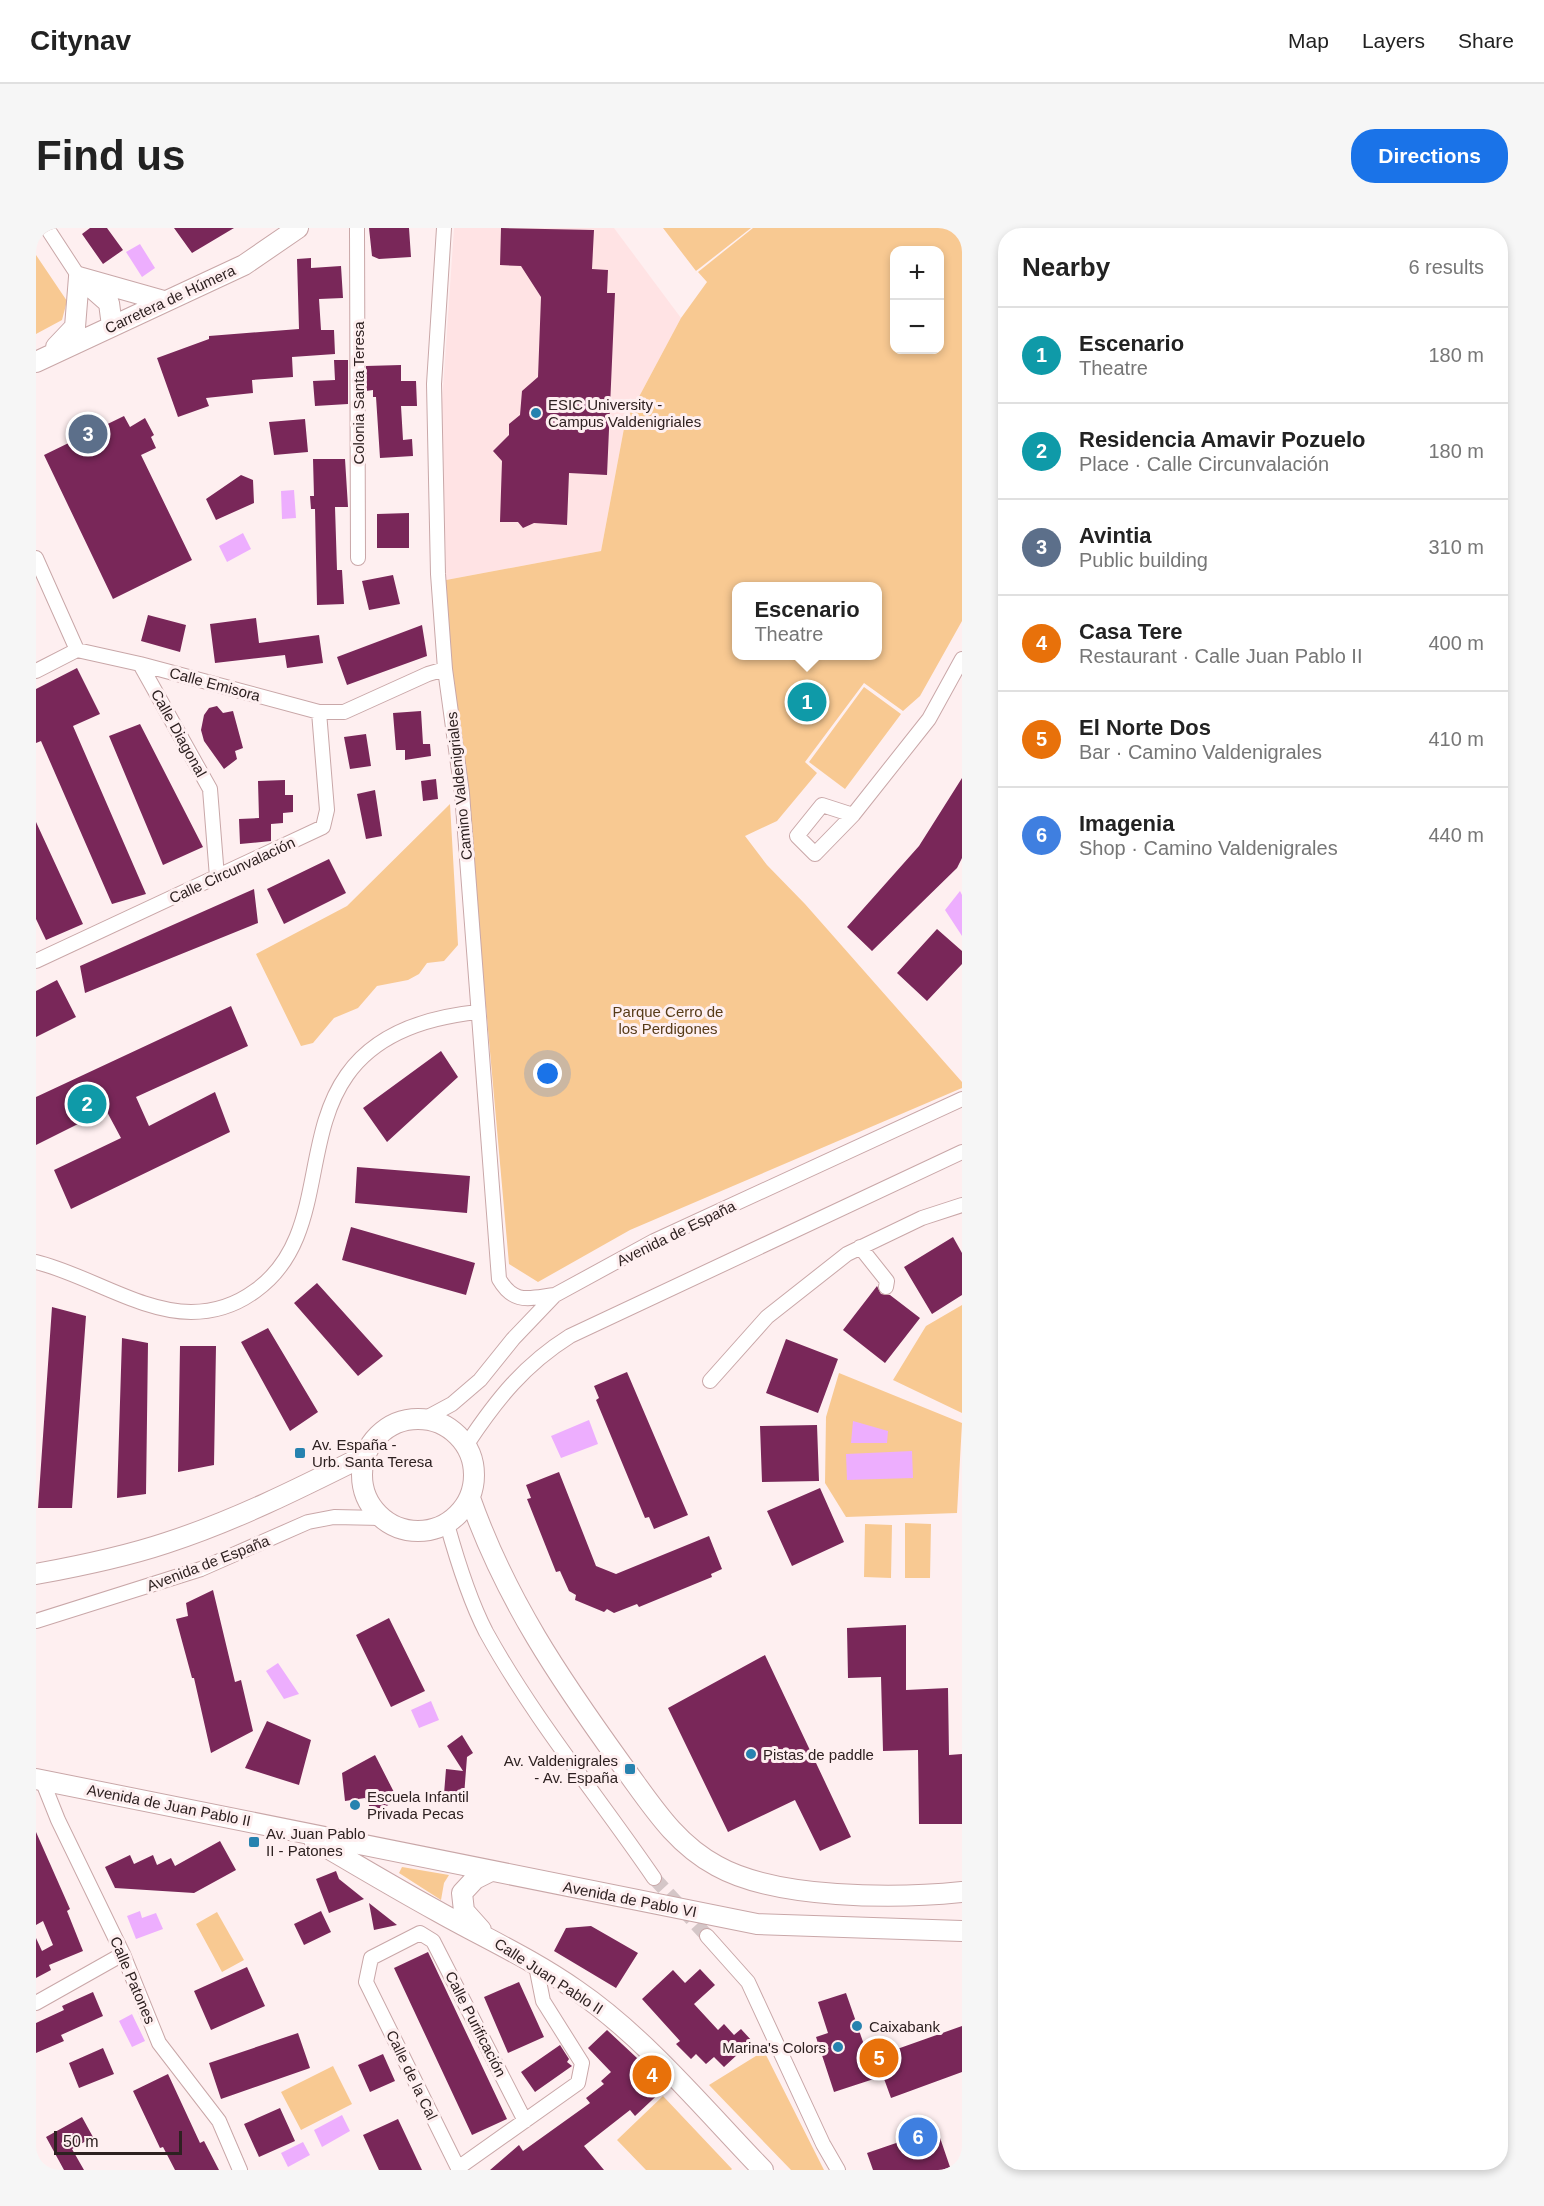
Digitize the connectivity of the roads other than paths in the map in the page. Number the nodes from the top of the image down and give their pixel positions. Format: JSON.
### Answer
{"nodes":[{"id":1,"x":47,"y":228,"type":"edge"},
{"id":2,"x":298,"y":228,"type":"edge"},
{"id":3,"x":357,"y":228,"type":"edge"},
{"id":4,"x":444,"y":228,"type":"edge"},
{"id":5,"x":79,"y":277,"type":"junction"},
{"id":6,"x":164,"y":302,"type":"junction"},
{"id":7,"x":112,"y":326,"type":"junction"},
{"id":8,"x":39,"y":361,"type":"edge"},
{"id":9,"x":36,"y":558,"type":"edge"},
{"id":10,"x":358,"y":558,"type":"dead end"},
{"id":11,"x":77,"y":650,"type":"junction"},
{"id":12,"x":962,"y":659,"type":"edge"},
{"id":13,"x":140,"y":664,"type":"junction"},
{"id":14,"x":445,"y":669,"type":"junction"},
{"id":15,"x":36,"y":671,"type":"edge"},
{"id":16,"x":319,"y":712,"type":"junction"},
{"id":17,"x":853,"y":815,"type":"dead end"},
{"id":18,"x":217,"y":877,"type":"junction"},
{"id":19,"x":36,"y":961,"type":"edge"},
{"id":20,"x":478,"y":1012,"type":"junction"},
{"id":21,"x":962,"y":1099,"type":"edge"},
{"id":22,"x":962,"y":1152,"type":"edge"},
{"id":23,"x":962,"y":1205,"type":"edge"},
{"id":24,"x":860,"y":1247,"type":"junction"},
{"id":25,"x":36,"y":1262,"type":"edge"},
{"id":26,"x":886,"y":1287,"type":"dead end"},
{"id":27,"x":555,"y":1295,"type":"junction"},
{"id":28,"x":710,"y":1381,"type":"dead end"},
{"id":29,"x":426,"y":1418,"type":"junction"},
{"id":30,"x":467,"y":1444,"type":"junction"},
{"id":31,"x":364,"y":1456,"type":"junction"},
{"id":32,"x":470,"y":1498,"type":"junction"},
{"id":33,"x":381,"y":1518,"type":"junction"},
{"id":34,"x":447,"y":1524,"type":"junction"},
{"id":35,"x":36,"y":1574,"type":"edge"},
{"id":36,"x":36,"y":1621,"type":"edge"},
{"id":37,"x":39,"y":1779,"type":"edge"},
{"id":38,"x":301,"y":1833,"type":"junction"},
{"id":39,"x":491,"y":1871,"type":"junction"},
{"id":40,"x":654,"y":1878,"type":"tunnel mouth"},
{"id":41,"x":962,"y":1892,"type":"edge"},
{"id":42,"x":962,"y":1931,"type":"edge"},
{"id":43,"x":420,"y":1933,"type":"joint"},
{"id":44,"x":487,"y":1936,"type":"junction"},
{"id":45,"x":707,"y":1936,"type":"tunnel mouth"},
{"id":46,"x":123,"y":1954,"type":"junction"},
{"id":47,"x":536,"y":1966,"type":"junction"},
{"id":48,"x":36,"y":2003,"type":"edge"},
{"id":49,"x":525,"y":2121,"type":"junction"},
{"id":50,"x":459,"y":2169,"type":"edge"},
{"id":51,"x":240,"y":2170,"type":"edge"},
{"id":52,"x":763,"y":2170,"type":"edge"},
{"id":53,"x":838,"y":2170,"type":"edge"}],
"edges":[{"from":1,"to":5,"type":"street"},
{"from":2,"to":6,"type":"main road","name":"Carretera de Húmera"},
{"from":3,"to":10,"type":"street","name":"Colonia Santa Teresa"},
{"from":4,"to":14,"type":"street","name":"Camino Valdenigriales"},
{"from":5,"to":6,"type":"main road"},
{"from":5,"to":7,"type":"main road"},
{"from":5,"to":8,"type":"main road"},
{"from":6,"to":7,"type":"main road","name":"Carretera de Húmera"},
{"from":7,"to":8,"type":"main road","name":"Carretera de Húmera"},
{"from":9,"to":11,"type":"street"},
{"from":11,"to":13,"type":"street","name":"Calle Emisora"},
{"from":11,"to":15,"type":"street"},
{"from":12,"to":17,"type":"street"},
{"from":13,"to":16,"type":"street","name":"Calle Emisora"},
{"from":13,"to":18,"type":"street","name":"Calle Diagonal"},
{"from":14,"to":16,"type":"street","name":"Calle Emisora"},
{"from":14,"to":20,"type":"street","name":"Camino Valdenigriales"},
{"from":16,"to":18,"type":"street","name":"Calle Circunvalación"},
{"from":18,"to":19,"type":"street","name":"Calle Circunvalación"},
{"from":20,"to":25,"type":"street"},
{"from":20,"to":27,"type":"street","name":"Camino Valdenigriales"},
{"from":21,"to":27,"type":"street","name":"Avenida de España"},
{"from":22,"to":30,"type":"street"},
{"from":23,"to":24,"type":"street"},
{"from":24,"to":26,"type":"street"},
{"from":24,"to":28,"type":"street"},
{"from":27,"to":29,"type":"street","name":"Avenida de España"},
{"from":29,"to":30,"type":"main road"},
{"from":29,"to":31,"type":"main road"},
{"from":30,"to":32,"type":"main road"},
{"from":31,"to":33,"type":"main road"},
{"from":31,"to":35,"type":"main road"},
{"from":32,"to":34,"type":"main road"},
{"from":32,"to":41,"type":"main road"},
{"from":33,"to":34,"type":"main road"},
{"from":33,"to":36,"type":"street","name":"Avenida de España"},
{"from":34,"to":40,"type":"street"},
{"from":37,"to":38,"type":"main road","name":"Avenida de Juan Pablo II"},
{"from":37,"to":46,"type":"street","name":"Calle Patones"},
{"from":38,"to":39,"type":"main road","name":"Avenida de Pablo VI"},
{"from":38,"to":44,"type":"main road","name":"Calle Juan Pablo II"},
{"from":39,"to":42,"type":"main road","name":"Avenida de Pablo VI"},
{"from":39,"to":44,"type":"main road","name":"Calle Juan Pablo II"},
{"from":43,"to":49,"type":"street","name":"Calle Purificación"},
{"from":43,"to":50,"type":"street","name":"Calle de la Cal"},
{"from":44,"to":47,"type":"main road","name":"Calle Juan Pablo II"},
{"from":45,"to":53,"type":"street"},
{"from":46,"to":48,"type":"street"},
{"from":46,"to":51,"type":"street","name":"Calle Patones"},
{"from":47,"to":49,"type":"street"},
{"from":47,"to":52,"type":"main road","name":"Calle Juan Pablo II"},
{"from":49,"to":50,"type":"street"}]}
